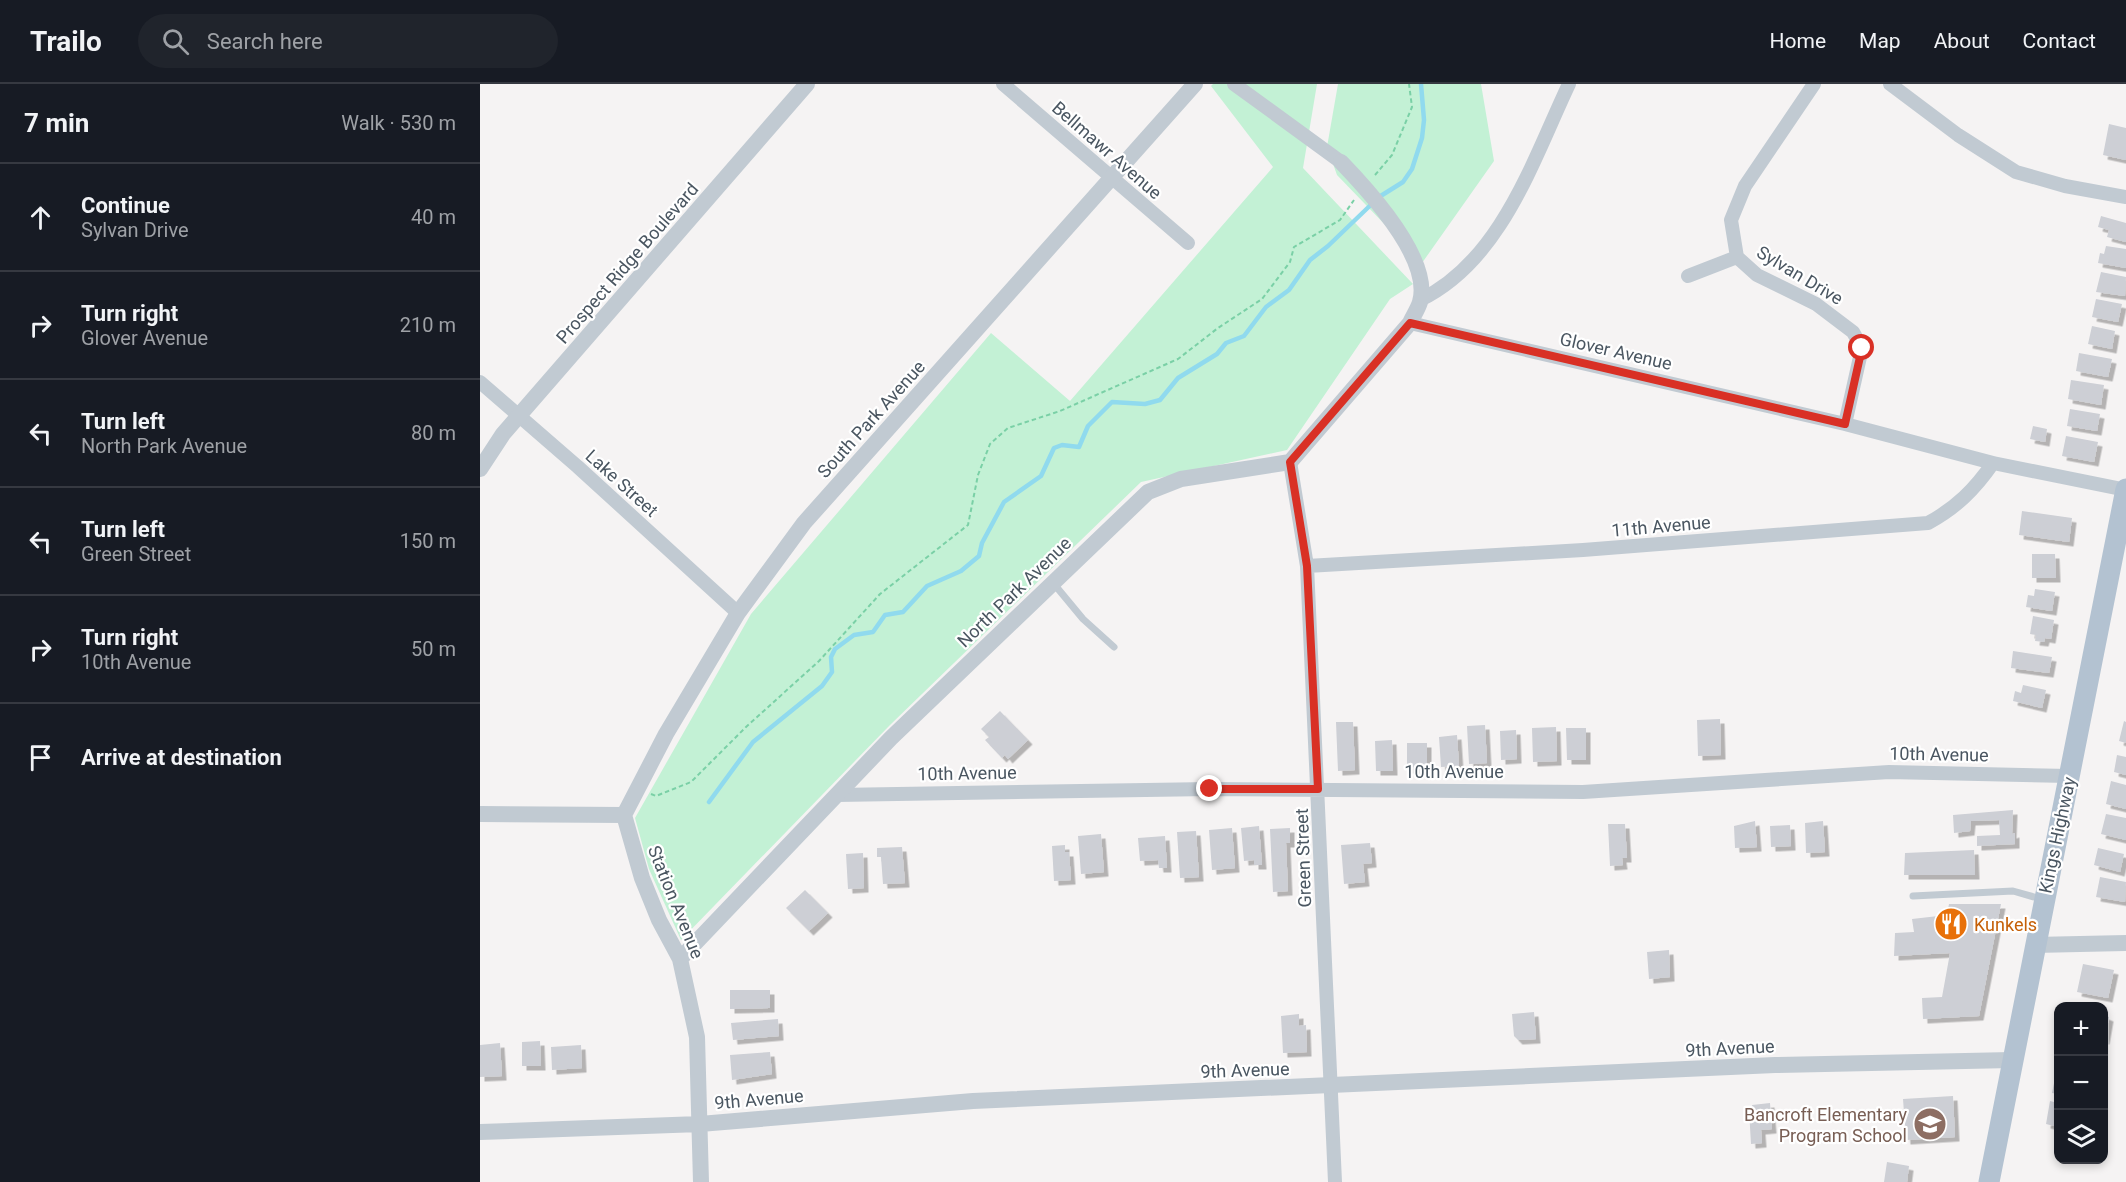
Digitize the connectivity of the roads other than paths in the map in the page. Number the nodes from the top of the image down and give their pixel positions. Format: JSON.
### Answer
{"nodes":[{"id":1,"x":807,"y":84,"type":"edge"},
{"id":2,"x":1003,"y":84,"type":"edge"},
{"id":3,"x":1195,"y":84,"type":"edge"},
{"id":4,"x":1234,"y":84,"type":"edge"},
{"id":5,"x":1569,"y":84,"type":"edge"},
{"id":6,"x":1814,"y":84,"type":"edge"},
{"id":7,"x":1890,"y":84,"type":"edge"},
{"id":8,"x":1341,"y":162,"type":"joint"},
{"id":9,"x":1111,"y":177,"type":"junction"},
{"id":10,"x":2126,"y":197,"type":"edge"},
{"id":11,"x":1188,"y":243,"type":"dead end"},
{"id":12,"x":1737,"y":257,"type":"junction"},
{"id":13,"x":1688,"y":276,"type":"dead end"},
{"id":14,"x":1420,"y":300,"type":"junction"},
{"id":15,"x":1410,"y":323,"type":"junction"},
{"id":16,"x":480,"y":382,"type":"edge"},
{"id":17,"x":519,"y":416,"type":"junction"},
{"id":18,"x":1845,"y":424,"type":"junction"},
{"id":19,"x":1290,"y":462,"type":"junction"},
{"id":20,"x":1993,"y":464,"type":"junction"},
{"id":21,"x":480,"y":469,"type":"edge"},
{"id":22,"x":2126,"y":490,"type":"edge"},
{"id":23,"x":1307,"y":566,"type":"junction"},
{"id":24,"x":1052,"y":582,"type":"junction"},
{"id":25,"x":738,"y":613,"type":"junction"},
{"id":26,"x":1114,"y":647,"type":"dead end"},
{"id":27,"x":2069,"y":776,"type":"junction"},
{"id":28,"x":1318,"y":789,"type":"junction"},
{"id":29,"x":837,"y":795,"type":"junction"},
{"id":30,"x":480,"y":814,"type":"edge"},
{"id":31,"x":624,"y":815,"type":"junction"},
{"id":32,"x":1913,"y":896,"type":"dead end"},
{"id":33,"x":2043,"y":899,"type":"junction"},
{"id":34,"x":2126,"y":944,"type":"edge"},
{"id":35,"x":2034,"y":945,"type":"junction"},
{"id":36,"x":680,"y":958,"type":"junction"},
{"id":37,"x":2012,"y":1060,"type":"junction"},
{"id":38,"x":1330,"y":1086,"type":"junction"},
{"id":39,"x":700,"y":1124,"type":"junction"},
{"id":40,"x":480,"y":1132,"type":"edge"},
{"id":41,"x":701,"y":1182,"type":"edge"},
{"id":42,"x":1335,"y":1182,"type":"edge"},
{"id":43,"x":1989,"y":1182,"type":"edge"}],
"edges":[{"from":1,"to":17,"type":"street","name":"Prospect Ridge Boulevard"},
{"from":2,"to":9,"type":"street","name":"Bellmawr Avenue"},
{"from":3,"to":9,"type":"street","name":"South Park Avenue"},
{"from":4,"to":8,"type":"street"},
{"from":5,"to":14,"type":"street"},
{"from":6,"to":12,"type":"street","name":"Sylvan Drive"},
{"from":7,"to":10,"type":"street"},
{"from":8,"to":14,"type":"street"},
{"from":9,"to":11,"type":"street","name":"Bellmawr Avenue"},
{"from":9,"to":25,"type":"street","name":"South Park Avenue"},
{"from":12,"to":13,"type":"street","name":"Sylvan Drive"},
{"from":12,"to":18,"type":"street","name":"Sylvan Drive"},
{"from":14,"to":15,"type":"street"},
{"from":15,"to":18,"type":"street","name":"Glover Avenue"},
{"from":15,"to":19,"type":"street"},
{"from":16,"to":17,"type":"street","name":"Lake Street"},
{"from":17,"to":21,"type":"street","name":"Prospect Ridge Boulevard"},
{"from":17,"to":25,"type":"street","name":"Lake Street"},
{"from":18,"to":20,"type":"street","name":"Glover Avenue"},
{"from":19,"to":23,"type":"street","name":"Green Street"},
{"from":19,"to":24,"type":"street","name":"North Park Avenue"},
{"from":20,"to":22,"type":"street","name":"Glover Avenue"},
{"from":20,"to":23,"type":"street","name":"11th Avenue"},
{"from":22,"to":27,"type":"main road","name":"Kings Highway"},
{"from":23,"to":28,"type":"street","name":"Green Street"},
{"from":24,"to":26,"type":"lane"},
{"from":24,"to":29,"type":"street","name":"North Park Avenue"},
{"from":25,"to":31,"type":"street","name":"South Park Avenue"},
{"from":27,"to":28,"type":"street","name":"10th Avenue"},
{"from":27,"to":33,"type":"main road","name":"Kings Highway"},
{"from":28,"to":29,"type":"street","name":"10th Avenue"},
{"from":28,"to":38,"type":"street","name":"Green Street"},
{"from":29,"to":36,"type":"street","name":"North Park Avenue"},
{"from":30,"to":31,"type":"street"},
{"from":31,"to":36,"type":"street","name":"Station Avenue"},
{"from":32,"to":33,"type":"lane"},
{"from":33,"to":35,"type":"main road","name":"Kings Highway"},
{"from":34,"to":35,"type":"street"},
{"from":35,"to":37,"type":"main road","name":"Kings Highway"},
{"from":36,"to":39,"type":"street","name":"Station Avenue"},
{"from":37,"to":38,"type":"street","name":"9th Avenue"},
{"from":37,"to":43,"type":"main road","name":"Kings Highway"},
{"from":38,"to":39,"type":"street","name":"9th Avenue"},
{"from":38,"to":42,"type":"street","name":"Green Street"},
{"from":39,"to":40,"type":"street","name":"9th Avenue"},
{"from":39,"to":41,"type":"street","name":"Station Avenue"}]}
